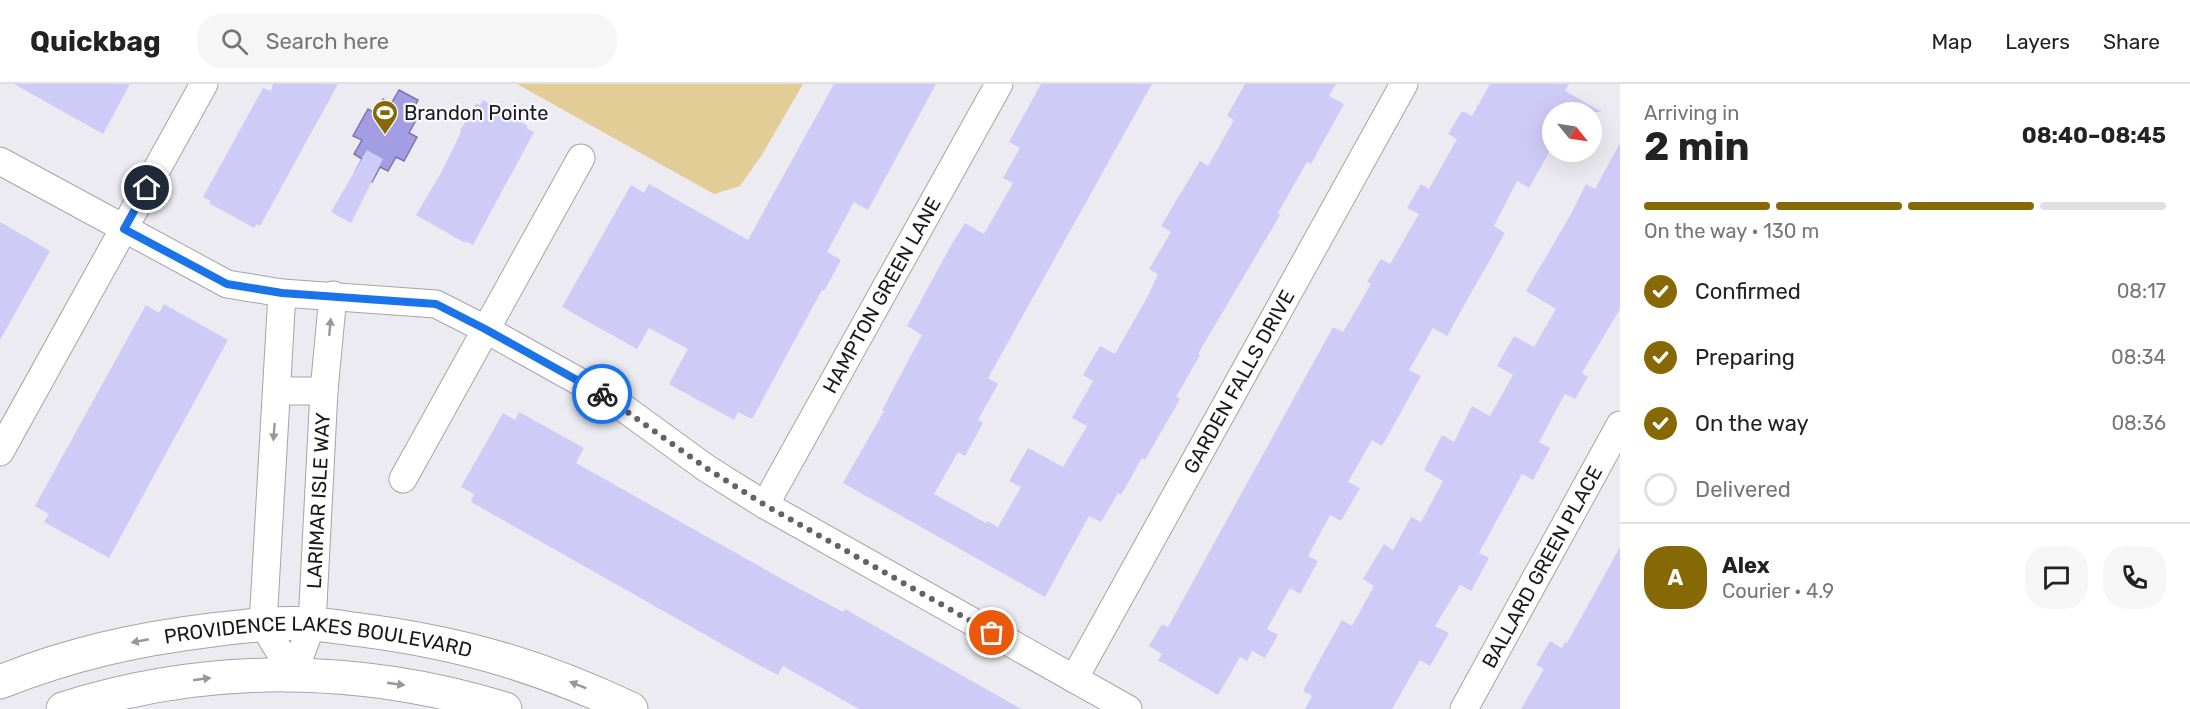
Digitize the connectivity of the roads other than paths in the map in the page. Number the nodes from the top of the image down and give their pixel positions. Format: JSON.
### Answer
{"nodes":[{"id":1,"x":204,"y":84,"type":"edge"},
{"id":2,"x":999,"y":84,"type":"edge"},
{"id":3,"x":1404,"y":84,"type":"edge"},
{"id":4,"x":581,"y":158,"type":"dead end"},
{"id":5,"x":0,"y":161,"type":"edge"},
{"id":6,"x":124,"y":229,"type":"junction"},
{"id":7,"x":282,"y":293,"type":"junction"},
{"id":8,"x":333,"y":295,"type":"junction"},
{"id":9,"x":485,"y":329,"type":"junction"},
{"id":10,"x":277,"y":391,"type":"junction"},
{"id":11,"x":324,"y":391,"type":"junction"},
{"id":12,"x":1620,"y":425,"type":"edge"},
{"id":13,"x":0,"y":452,"type":"edge"},
{"id":14,"x":403,"y":478,"type":"dead end"},
{"id":15,"x":765,"y":505,"type":"junction"},
{"id":16,"x":263,"y":624,"type":"junction"},
{"id":17,"x":312,"y":624,"type":"junction"},
{"id":18,"x":293,"y":674,"type":"junction"},
{"id":19,"x":1074,"y":679,"type":"junction"},
{"id":20,"x":0,"y":682,"type":"edge"},
{"id":21,"x":63,"y":709,"type":"edge"},
{"id":22,"x":505,"y":709,"type":"edge"},
{"id":23,"x":631,"y":709,"type":"edge"},
{"id":24,"x":1128,"y":709,"type":"edge"},
{"id":25,"x":1464,"y":709,"type":"edge"}],
"edges":[{"from":1,"to":6,"type":"street"},
{"from":2,"to":15,"type":"street","name":"HAMPTON GREEN LANE"},
{"from":3,"to":19,"type":"street","name":"GARDEN FALLS DRIVE"},
{"from":4,"to":9,"type":"street"},
{"from":5,"to":6,"type":"street"},
{"from":6,"to":7,"type":"street"},
{"from":6,"to":13,"type":"street"},
{"from":7,"to":8,"type":"street"},
{"from":7,"to":10,"type":"street"},
{"from":8,"to":9,"type":"street"},
{"from":11,"to":8,"type":"street","name":"LARIMAR ISLE WAY","one_way":true},
{"from":9,"to":14,"type":"street"},
{"from":9,"to":15,"type":"street"},
{"from":10,"to":11,"type":"street"},
{"from":10,"to":16,"type":"street","one_way":true},
{"from":11,"to":17,"type":"street","name":"LARIMAR ISLE WAY"},
{"from":12,"to":25,"type":"street","name":"BALLARD GREEN PLACE"},
{"from":15,"to":19,"type":"street"},
{"from":16,"to":17,"type":"street","name":"PROVIDENCE LAKES BOULEVARD"},
{"from":16,"to":18,"type":"street"},
{"from":16,"to":20,"type":"street","name":"PROVIDENCE LAKES BOULEVARD","one_way":true},
{"from":17,"to":18,"type":"street","name":"LARIMAR ISLE WAY"},
{"from":23,"to":17,"type":"street","name":"PROVIDENCE LAKES BOULEVARD","one_way":true},
{"from":21,"to":18,"type":"street","name":"PROVIDENCE LAKES BOULEVARD","one_way":true},
{"from":18,"to":22,"type":"street","name":"PROVIDENCE LAKES BOULEVARD","one_way":true},
{"from":19,"to":24,"type":"street"}]}
